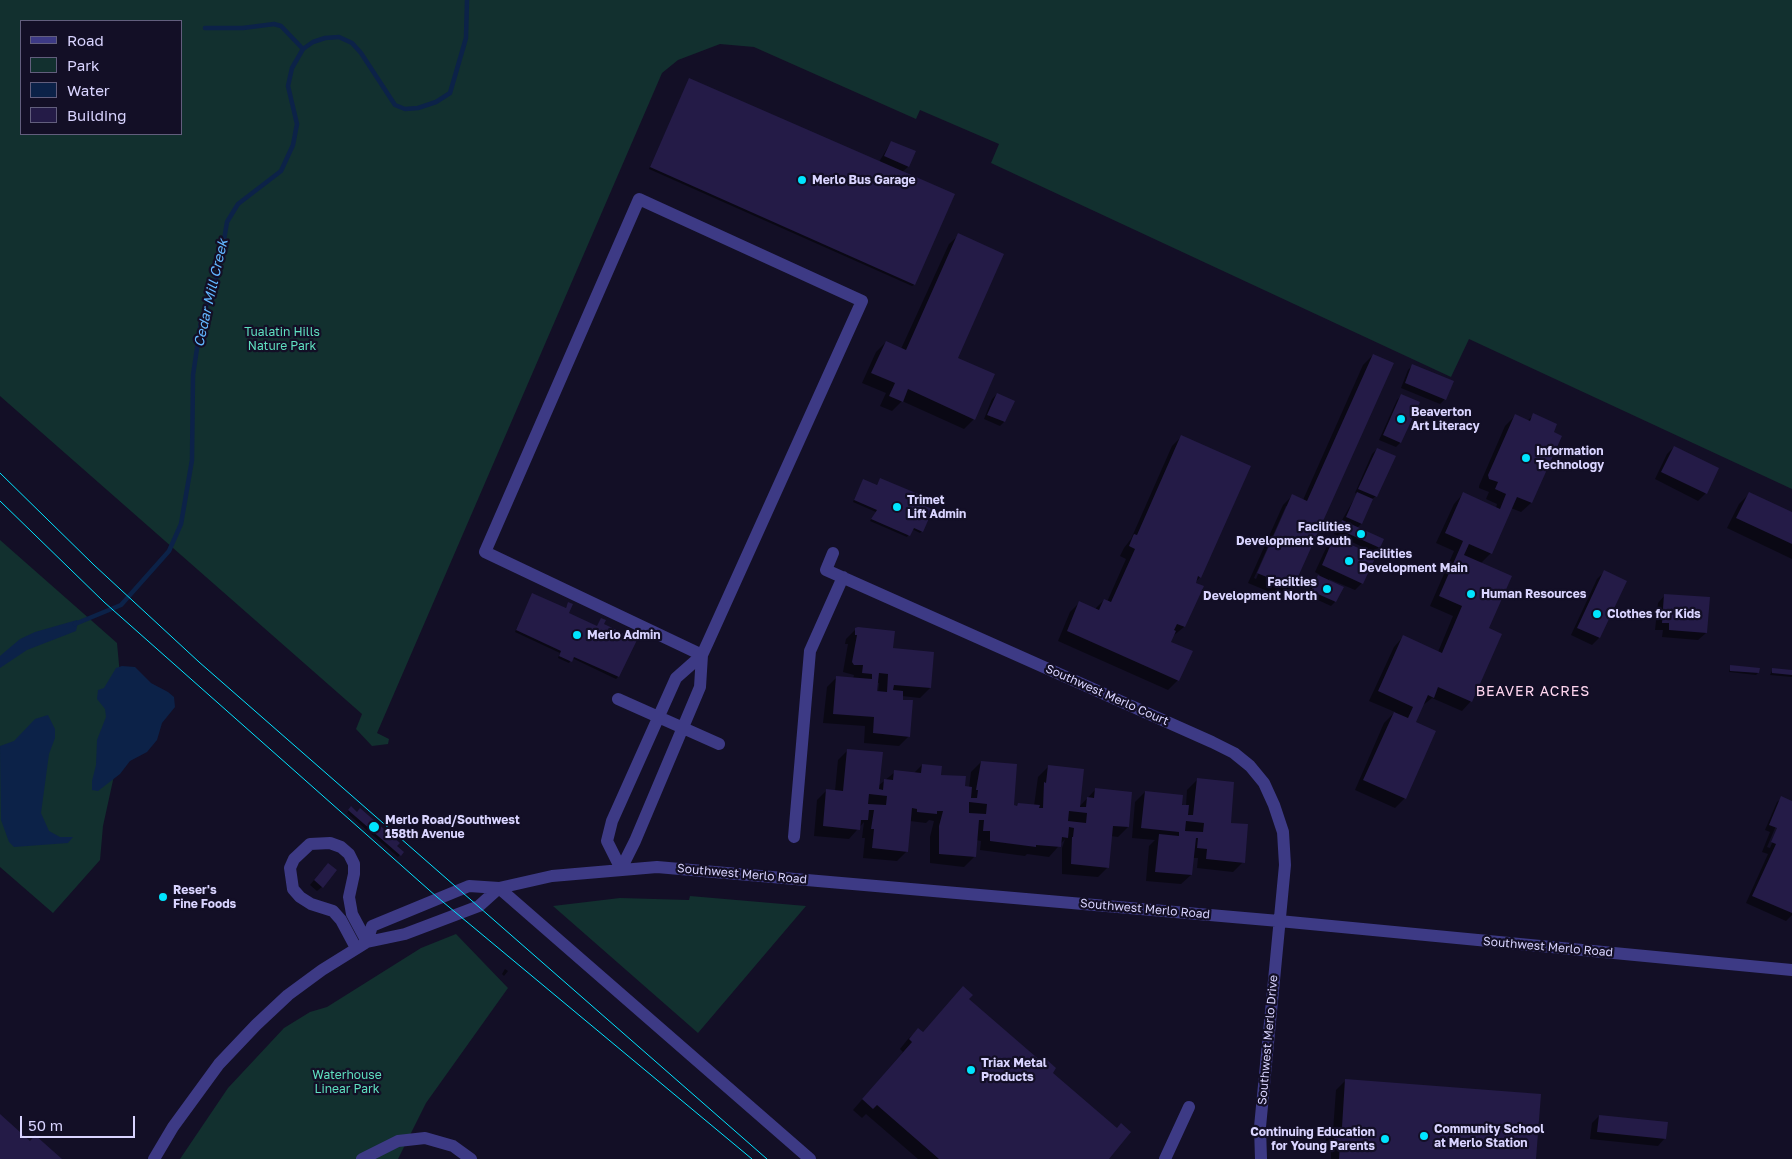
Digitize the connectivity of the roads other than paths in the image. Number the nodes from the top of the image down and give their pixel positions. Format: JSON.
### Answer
{"nodes":[{"id":1,"x":833,"y":553,"type":"dead end"},
{"id":2,"x":843,"y":577,"type":"junction"},
{"id":3,"x":702,"y":655,"type":"junction"},
{"id":4,"x":618,"y":699,"type":"dead end"},
{"id":5,"x":658,"y":717,"type":"junction"},
{"id":6,"x":682,"y":728,"type":"junction"},
{"id":7,"x":719,"y":744,"type":"dead end"},
{"id":8,"x":794,"y":837,"type":"dead end"},
{"id":9,"x":621,"y":869,"type":"junction"},
{"id":10,"x":499,"y":888,"type":"junction"},
{"id":11,"x":1280,"y":921,"type":"junction"},
{"id":12,"x":361,"y":945,"type":"junction"},
{"id":13,"x":1792,"y":970,"type":"edge"},
{"id":14,"x":1189,"y":1107,"type":"dead end"},
{"id":15,"x":154,"y":1159,"type":"edge"},
{"id":16,"x":362,"y":1159,"type":"edge"},
{"id":17,"x":471,"y":1159,"type":"edge"},
{"id":18,"x":810,"y":1159,"type":"edge"},
{"id":19,"x":1165,"y":1159,"type":"edge"},
{"id":20,"x":1261,"y":1159,"type":"edge"}],
"edges":[{"from":1,"to":2,"type":"street","name":"Southwest Merlo Court"},
{"from":2,"to":8,"type":"street"},
{"from":2,"to":11,"type":"street","name":"Southwest Merlo Court"},
{"from":3,"to":3,"type":"street"},
{"from":3,"to":5,"type":"street"},
{"from":3,"to":6,"type":"street"},
{"from":4,"to":5,"type":"street"},
{"from":5,"to":6,"type":"street"},
{"from":5,"to":9,"type":"street"},
{"from":6,"to":7,"type":"street"},
{"from":6,"to":9,"type":"street"},
{"from":9,"to":10,"type":"street","name":"Southwest Merlo Road"},
{"from":9,"to":11,"type":"street","name":"Southwest Merlo Road"},
{"from":10,"to":12,"type":"street","name":"Southwest Merlo Road"},
{"from":10,"to":12,"type":"street","name":"Southwest Merlo Road"},
{"from":10,"to":18,"type":"street"},
{"from":11,"to":13,"type":"street","name":"Southwest Merlo Road"},
{"from":11,"to":20,"type":"street","name":"Southwest Merlo Drive"},
{"from":12,"to":12,"type":"street"},
{"from":12,"to":15,"type":"street","name":"Southwest Merlo Road"},
{"from":14,"to":19,"type":"street"},
{"from":16,"to":17,"type":"street"}]}
